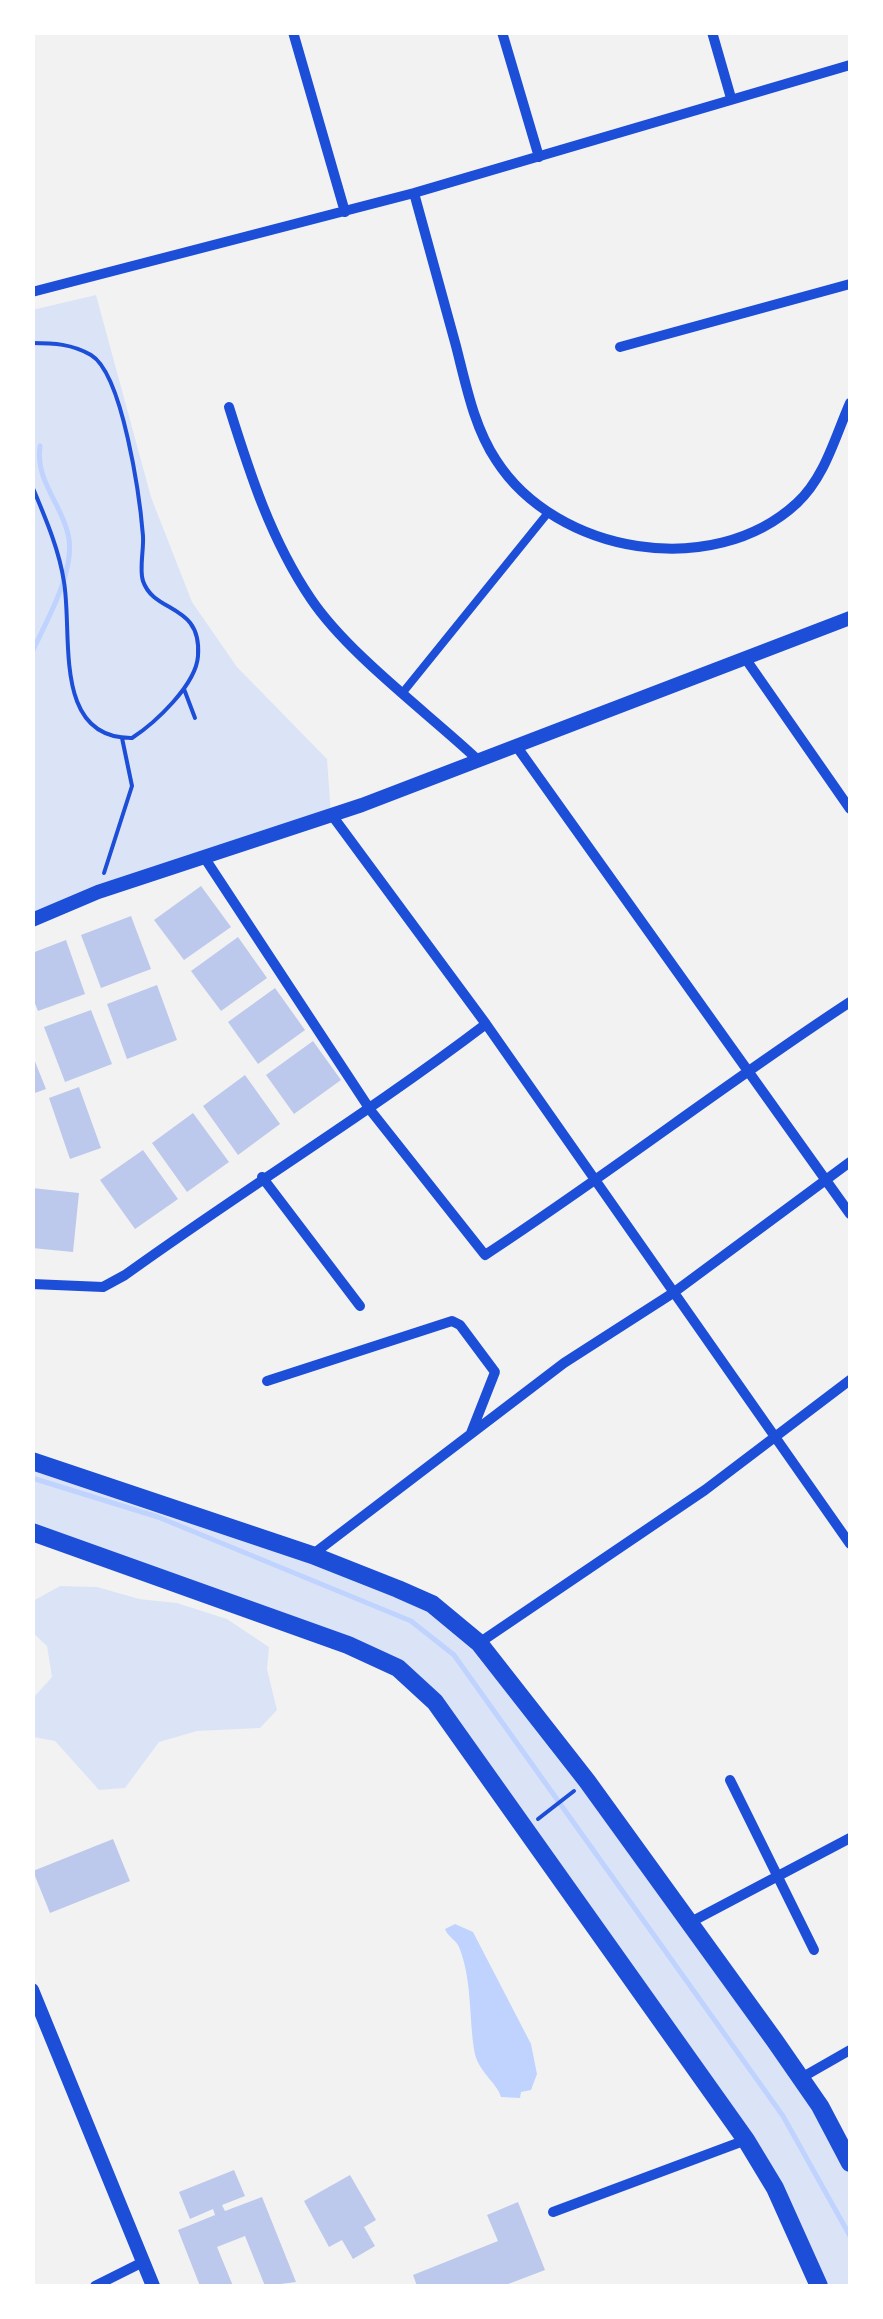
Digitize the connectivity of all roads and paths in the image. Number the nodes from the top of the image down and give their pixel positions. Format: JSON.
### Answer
{"nodes":[{"id":1,"x":293,"y":32,"type":"edge"},
{"id":2,"x":502,"y":32,"type":"edge"},
{"id":3,"x":712,"y":32,"type":"edge"},
{"id":4,"x":850,"y":65,"type":"edge"},
{"id":5,"x":732,"y":98,"type":"junction"},
{"id":6,"x":539,"y":157,"type":"junction"},
{"id":7,"x":414,"y":192,"type":"junction"},
{"id":8,"x":345,"y":212,"type":"junction"},
{"id":9,"x":850,"y":284,"type":"edge"},
{"id":10,"x":32,"y":292,"type":"edge"},
{"id":11,"x":32,"y":344,"type":"edge"},
{"id":12,"x":620,"y":348,"type":"dead end"},
{"id":13,"x":850,"y":403,"type":"edge"},
{"id":14,"x":229,"y":407,"type":"dead end"},
{"id":15,"x":32,"y":486,"type":"edge"},
{"id":16,"x":547,"y":514,"type":"junction"},
{"id":17,"x":850,"y":618,"type":"edge"},
{"id":18,"x":745,"y":658,"type":"junction"},
{"id":19,"x":183,"y":687,"type":"junction"},
{"id":20,"x":404,"y":692,"type":"junction"},
{"id":21,"x":195,"y":718,"type":"dead end"},
{"id":22,"x":122,"y":738,"type":"junction"},
{"id":23,"x":517,"y":746,"type":"junction"},
{"id":24,"x":478,"y":760,"type":"junction"},
{"id":25,"x":850,"y":809,"type":"edge"},
{"id":26,"x":331,"y":814,"type":"junction"},
{"id":27,"x":206,"y":860,"type":"junction"},
{"id":28,"x":98,"y":892,"type":"junction"},
{"id":29,"x":32,"y":920,"type":"edge"},
{"id":30,"x":850,"y":1002,"type":"edge"},
{"id":31,"x":486,"y":1024,"type":"junction"},
{"id":32,"x":749,"y":1068,"type":"junction"},
{"id":33,"x":371,"y":1111,"type":"junction"},
{"id":34,"x":850,"y":1162,"type":"edge"},
{"id":35,"x":262,"y":1177,"type":"junction"},
{"id":36,"x":826,"y":1179,"type":"junction"},
{"id":37,"x":598,"y":1182,"type":"junction"},
{"id":38,"x":850,"y":1214,"type":"edge"},
{"id":39,"x":32,"y":1284,"type":"edge"},
{"id":40,"x":673,"y":1294,"type":"junction"},
{"id":41,"x":360,"y":1306,"type":"dead end"},
{"id":42,"x":850,"y":1380,"type":"edge"},
{"id":43,"x":267,"y":1381,"type":"dead end"},
{"id":44,"x":471,"y":1434,"type":"junction"},
{"id":45,"x":774,"y":1438,"type":"junction"},
{"id":46,"x":32,"y":1461,"type":"edge"},
{"id":47,"x":32,"y":1532,"type":"edge"},
{"id":48,"x":850,"y":1544,"type":"edge"},
{"id":49,"x":312,"y":1555,"type":"junction"},
{"id":50,"x":479,"y":1643,"type":"junction"},
{"id":51,"x":730,"y":1780,"type":"dead end"},
{"id":52,"x":587,"y":1781,"type":"junction"},
{"id":53,"x":526,"y":1828,"type":"junction"},
{"id":54,"x":850,"y":1838,"type":"edge"},
{"id":55,"x":778,"y":1877,"type":"junction"},
{"id":56,"x":690,"y":1923,"type":"junction"},
{"id":57,"x":814,"y":1950,"type":"dead end"},
{"id":58,"x":32,"y":1990,"type":"edge"},
{"id":59,"x":850,"y":2050,"type":"edge"},
{"id":60,"x":801,"y":2078,"type":"junction"},
{"id":61,"x":746,"y":2140,"type":"junction"},
{"id":62,"x":850,"y":2163,"type":"edge"},
{"id":63,"x":553,"y":2212,"type":"dead end"},
{"id":64,"x":143,"y":2262,"type":"junction"},
{"id":65,"x":95,"y":2286,"type":"edge"},
{"id":66,"x":153,"y":2286,"type":"edge"},
{"id":67,"x":819,"y":2286,"type":"edge"}],
"edges":[{"from":1,"to":8,"type":"street"},
{"from":2,"to":6,"type":"street"},
{"from":3,"to":5,"type":"street"},
{"from":4,"to":5,"type":"street"},
{"from":5,"to":6,"type":"street"},
{"from":6,"to":7,"type":"street"},
{"from":7,"to":8,"type":"street"},
{"from":7,"to":16,"type":"street"},
{"from":8,"to":10,"type":"street"},
{"from":9,"to":12,"type":"street"},
{"from":11,"to":19,"type":"path"},
{"from":13,"to":16,"type":"street"},
{"from":14,"to":20,"type":"street"},
{"from":15,"to":22,"type":"path"},
{"from":16,"to":20,"type":"street"},
{"from":17,"to":18,"type":"street"},
{"from":18,"to":23,"type":"street"},
{"from":18,"to":25,"type":"street"},
{"from":19,"to":21,"type":"path"},
{"from":19,"to":22,"type":"path"},
{"from":20,"to":24,"type":"street"},
{"from":22,"to":28,"type":"path"},
{"from":23,"to":24,"type":"street"},
{"from":23,"to":32,"type":"street"},
{"from":24,"to":26,"type":"street"},
{"from":26,"to":27,"type":"street"},
{"from":26,"to":31,"type":"street"},
{"from":27,"to":28,"type":"street"},
{"from":27,"to":33,"type":"street"},
{"from":28,"to":29,"type":"street"},
{"from":30,"to":32,"type":"street"},
{"from":31,"to":33,"type":"street"},
{"from":31,"to":37,"type":"street"},
{"from":32,"to":36,"type":"street"},
{"from":32,"to":37,"type":"street"},
{"from":33,"to":35,"type":"street"},
{"from":33,"to":37,"type":"street"},
{"from":34,"to":36,"type":"street"},
{"from":35,"to":39,"type":"street"},
{"from":35,"to":41,"type":"street"},
{"from":36,"to":38,"type":"street"},
{"from":36,"to":40,"type":"street"},
{"from":37,"to":40,"type":"street"},
{"from":40,"to":44,"type":"street"},
{"from":40,"to":45,"type":"street"},
{"from":42,"to":45,"type":"street"},
{"from":43,"to":44,"type":"street"},
{"from":44,"to":49,"type":"street"},
{"from":45,"to":48,"type":"street"},
{"from":45,"to":50,"type":"street"},
{"from":46,"to":49,"type":"main road"},
{"from":47,"to":53,"type":"main road"},
{"from":49,"to":50,"type":"main road"},
{"from":50,"to":52,"type":"main road"},
{"from":51,"to":55,"type":"street"},
{"from":52,"to":53,"type":"path"},
{"from":52,"to":56,"type":"main road"},
{"from":53,"to":61,"type":"main road"},
{"from":54,"to":55,"type":"street"},
{"from":55,"to":56,"type":"street"},
{"from":55,"to":57,"type":"street"},
{"from":56,"to":60,"type":"main road"},
{"from":58,"to":64,"type":"street"},
{"from":59,"to":60,"type":"street"},
{"from":60,"to":62,"type":"main road"},
{"from":61,"to":63,"type":"street"},
{"from":61,"to":67,"type":"main road"},
{"from":64,"to":65,"type":"street"},
{"from":64,"to":66,"type":"street"}]}
